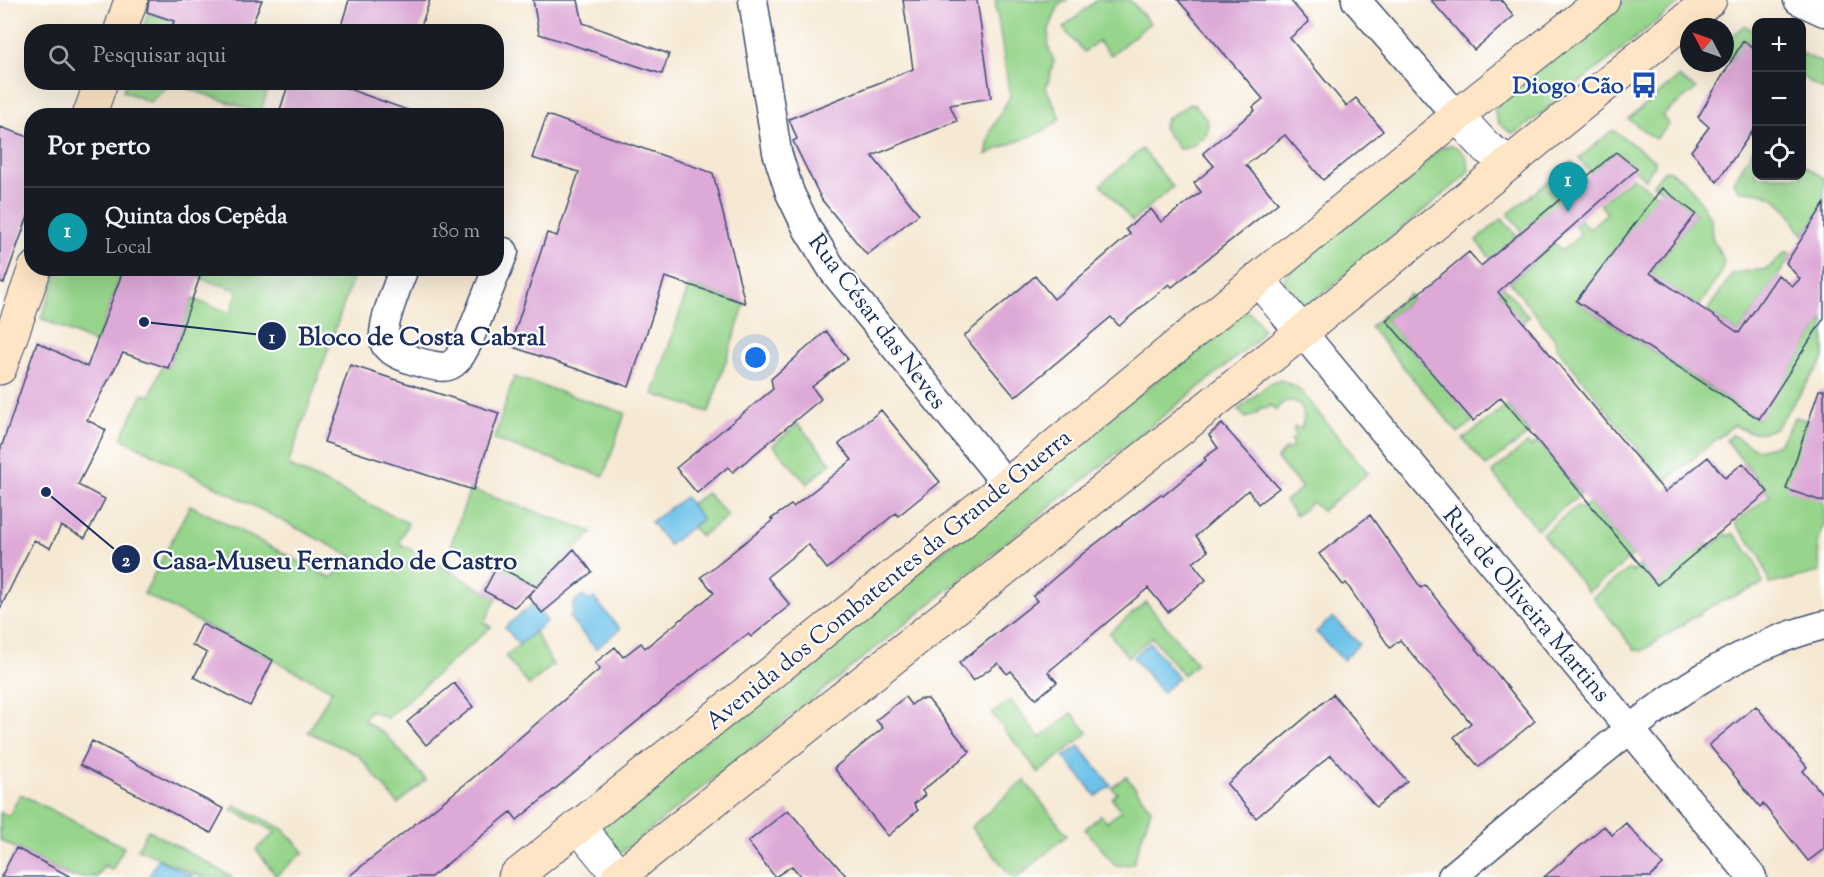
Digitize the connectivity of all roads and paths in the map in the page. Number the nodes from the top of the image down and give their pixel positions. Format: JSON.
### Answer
{"nodes":[{"id":1,"x":132,"y":0,"type":"edge"},
{"id":2,"x":753,"y":0,"type":"edge"},
{"id":3,"x":1356,"y":0,"type":"edge"},
{"id":4,"x":1603,"y":0,"type":"edge"},
{"id":5,"x":1710,"y":0,"type":"edge"},
{"id":6,"x":1798,"y":0,"type":"edge"},
{"id":7,"x":1824,"y":12,"type":"edge"},
{"id":8,"x":123,"y":24,"type":"edge"},
{"id":9,"x":1457,"y":116,"type":"junction"},
{"id":10,"x":1510,"y":163,"type":"junction"},
{"id":11,"x":32,"y":276,"type":"edge"},
{"id":12,"x":401,"y":276,"type":"edge"},
{"id":13,"x":494,"y":276,"type":"edge"},
{"id":14,"x":1258,"y":279,"type":"junction"},
{"id":15,"x":1302,"y":332,"type":"junction"},
{"id":16,"x":0,"y":368,"type":"edge"},
{"id":17,"x":1007,"y":485,"type":"junction"},
{"id":18,"x":1824,"y":624,"type":"edge"},
{"id":19,"x":1630,"y":728,"type":"junction"},
{"id":20,"x":578,"y":826,"type":"junction"},
{"id":21,"x":518,"y":876,"type":"edge"},
{"id":22,"x":618,"y":877,"type":"edge"},
{"id":23,"x":1452,"y":877,"type":"edge"},
{"id":24,"x":1752,"y":877,"type":"edge"}],
"edges":[{"from":1,"to":8,"type":"main road"},
{"from":2,"to":17,"type":"street","name":"Rua César das Neves"},
{"from":3,"to":9,"type":"street"},
{"from":4,"to":9,"type":"main road","name":"Avenida dos Combatentes da Grande Guerra"},
{"from":5,"to":10,"type":"main road"},
{"from":6,"to":7,"type":"street"},
{"from":9,"to":10,"type":"street"},
{"from":9,"to":14,"type":"main road","name":"Avenida dos Combatentes da Grande Guerra"},
{"from":10,"to":15,"type":"main road"},
{"from":11,"to":16,"type":"main road"},
{"from":12,"to":13,"type":"street"},
{"from":14,"to":15,"type":"street"},
{"from":14,"to":17,"type":"main road","name":"Avenida dos Combatentes da Grande Guerra"},
{"from":15,"to":19,"type":"street","name":"Rua de Oliveira Martins"},
{"from":15,"to":22,"type":"main road"},
{"from":17,"to":20,"type":"main road","name":"Avenida dos Combatentes da Grande Guerra"},
{"from":18,"to":19,"type":"street"},
{"from":19,"to":23,"type":"street"},
{"from":19,"to":24,"type":"street","name":"Rua de Oliveira Martins"},
{"from":20,"to":21,"type":"main road","name":"Avenida dos Combatentes da Grande Guerra"},
{"from":20,"to":22,"type":"street"}]}
